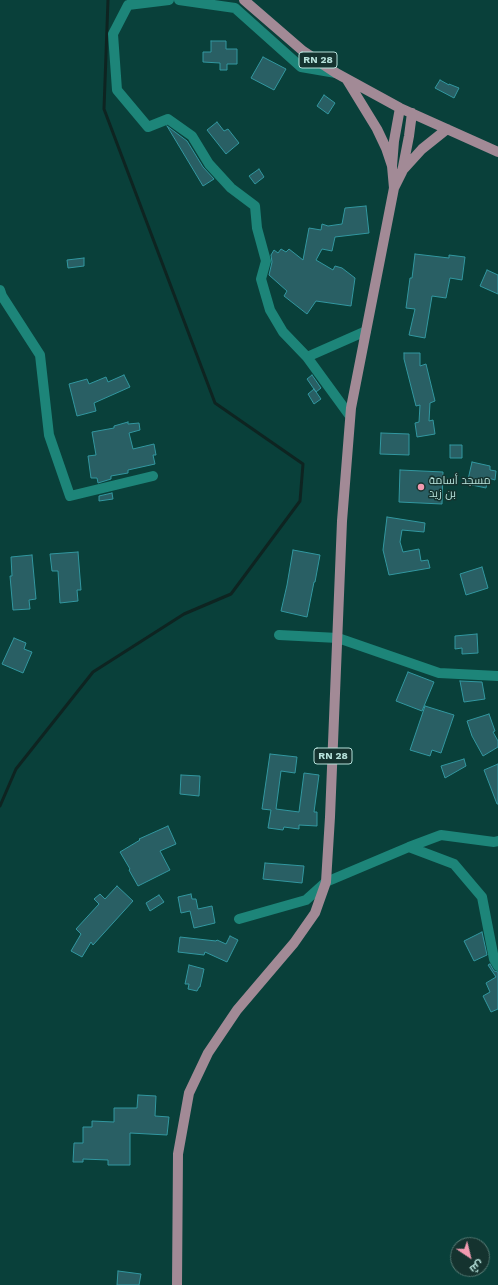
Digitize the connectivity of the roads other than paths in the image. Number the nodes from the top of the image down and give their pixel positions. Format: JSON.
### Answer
{"nodes":[{"id":1,"x":169,"y":0,"type":"edge"},
{"id":2,"x":179,"y":0,"type":"edge"},
{"id":3,"x":244,"y":0,"type":"edge"},
{"id":4,"x":336,"y":73,"type":"junction"},
{"id":5,"x":346,"y":78,"type":"junction"},
{"id":6,"x":400,"y":108,"type":"junction"},
{"id":7,"x":412,"y":113,"type":"junction"},
{"id":8,"x":448,"y":129,"type":"junction"},
{"id":9,"x":498,"y":152,"type":"edge"},
{"id":10,"x":392,"y":166,"type":"junction"},
{"id":11,"x":402,"y":172,"type":"junction"},
{"id":12,"x":394,"y":188,"type":"junction"},
{"id":13,"x":0,"y":290,"type":"edge"},
{"id":14,"x":366,"y":331,"type":"junction"},
{"id":15,"x":306,"y":357,"type":"junction"},
{"id":16,"x":350,"y":416,"type":"junction"},
{"id":17,"x":153,"y":476,"type":"dead end"},
{"id":18,"x":279,"y":636,"type":"dead end"},
{"id":19,"x":338,"y":638,"type":"junction"},
{"id":20,"x":498,"y":676,"type":"edge"},
{"id":21,"x":498,"y":841,"type":"edge"},
{"id":22,"x":409,"y":847,"type":"junction"},
{"id":23,"x":326,"y":882,"type":"junction"},
{"id":24,"x":239,"y":919,"type":"dead end"},
{"id":25,"x":498,"y":966,"type":"edge"},
{"id":26,"x":177,"y":1285,"type":"edge"}],
"edges":[{"from":1,"to":15,"type":"street"},
{"from":2,"to":4,"type":"street"},
{"from":3,"to":4,"type":"main road","number":"RN 28"},
{"from":4,"to":5,"type":"main road","number":"RN 28"},
{"from":5,"to":6,"type":"main road","number":"RN 28"},
{"from":5,"to":10,"type":"main road"},
{"from":6,"to":7,"type":"main road","number":"RN 28"},
{"from":6,"to":10,"type":"main road","number":"RN 28"},
{"from":7,"to":8,"type":"main road","number":"RN 28"},
{"from":7,"to":11,"type":"main road","number":"RN 28"},
{"from":8,"to":9,"type":"main road"},
{"from":8,"to":11,"type":"main road"},
{"from":10,"to":12,"type":"main road","number":"RN 28"},
{"from":11,"to":12,"type":"main road","number":"RN 28"},
{"from":12,"to":14,"type":"main road","number":"RN 28"},
{"from":13,"to":17,"type":"street"},
{"from":14,"to":15,"type":"street"},
{"from":14,"to":16,"type":"main road","number":"RN 28"},
{"from":15,"to":16,"type":"street"},
{"from":16,"to":19,"type":"main road","number":"RN 28"},
{"from":18,"to":19,"type":"street"},
{"from":19,"to":20,"type":"street"},
{"from":19,"to":23,"type":"main road","number":"RN 28"},
{"from":21,"to":22,"type":"street"},
{"from":22,"to":23,"type":"street"},
{"from":22,"to":25,"type":"street"},
{"from":23,"to":24,"type":"street"},
{"from":23,"to":26,"type":"main road","number":"RN 28"}]}
